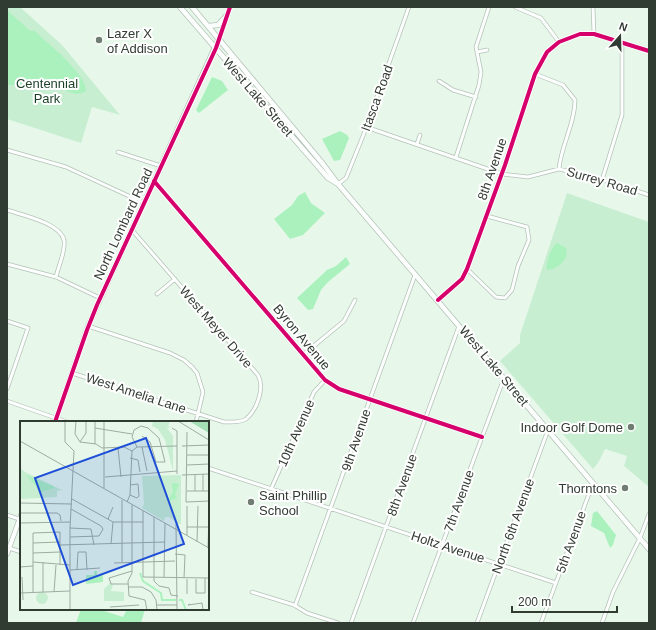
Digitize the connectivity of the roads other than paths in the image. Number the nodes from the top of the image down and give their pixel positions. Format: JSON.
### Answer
{"nodes":[{"id":1,"x":180,"y":7,"type":"edge"},
{"id":2,"x":192,"y":7,"type":"edge"},
{"id":3,"x":230,"y":7,"type":"edge"},
{"id":4,"x":409,"y":7,"type":"edge"},
{"id":5,"x":489,"y":7,"type":"edge"},
{"id":6,"x":515,"y":7,"type":"edge"},
{"id":7,"x":593,"y":7,"type":"edge"},
{"id":8,"x":527,"y":9,"type":"edge"},
{"id":9,"x":227,"y":16,"type":"junction"},
{"id":10,"x":208,"y":26,"type":"junction"},
{"id":11,"x":594,"y":34,"type":"junction"},
{"id":12,"x":219,"y":38,"type":"junction"},
{"id":13,"x":559,"y":42,"type":"junction"},
{"id":14,"x":622,"y":42,"type":"junction"},
{"id":15,"x":216,"y":48,"type":"junction"},
{"id":16,"x":487,"y":50,"type":"dead end"},
{"id":17,"x":649,"y":51,"type":"edge"},
{"id":18,"x":477,"y":52,"type":"junction"},
{"id":19,"x":535,"y":74,"type":"junction"},
{"id":20,"x":439,"y":81,"type":"dead end"},
{"id":21,"x":476,"y":97,"type":"junction"},
{"id":22,"x":366,"y":127,"type":"junction"},
{"id":23,"x":420,"y":135,"type":"dead end"},
{"id":24,"x":417,"y":144,"type":"junction"},
{"id":25,"x":7,"y":150,"type":"edge"},
{"id":26,"x":118,"y":152,"type":"dead end"},
{"id":27,"x":456,"y":157,"type":"junction"},
{"id":28,"x":161,"y":166,"type":"junction"},
{"id":29,"x":559,"y":169,"type":"junction"},
{"id":30,"x":502,"y":174,"type":"junction"},
{"id":31,"x":602,"y":180,"type":"junction"},
{"id":32,"x":154,"y":181,"type":"junction"},
{"id":33,"x":338,"y":184,"type":"junction"},
{"id":34,"x":649,"y":195,"type":"edge"},
{"id":35,"x":144,"y":203,"type":"junction"},
{"id":36,"x":7,"y":210,"type":"edge"},
{"id":37,"x":487,"y":216,"type":"junction"},
{"id":38,"x":132,"y":230,"type":"junction"},
{"id":39,"x":7,"y":264,"type":"edge"},
{"id":40,"x":468,"y":269,"type":"junction"},
{"id":41,"x":415,"y":274,"type":"junction"},
{"id":42,"x":56,"y":277,"type":"junction"},
{"id":43,"x":175,"y":279,"type":"junction"},
{"id":44,"x":157,"y":294,"type":"dead end"},
{"id":45,"x":100,"y":298,"type":"junction"},
{"id":46,"x":355,"y":300,"type":"dead end"},
{"id":47,"x":438,"y":300,"type":"junction"},
{"id":48,"x":7,"y":321,"type":"edge"},
{"id":49,"x":459,"y":325,"type":"junction"},
{"id":50,"x":88,"y":326,"type":"junction"},
{"id":51,"x":304,"y":354,"type":"junction"},
{"id":52,"x":72,"y":373,"type":"junction"},
{"id":53,"x":258,"y":376,"type":"joint"},
{"id":54,"x":504,"y":378,"type":"junction"},
{"id":55,"x":9,"y":379,"type":"edge"},
{"id":56,"x":325,"y":380,"type":"junction"},
{"id":57,"x":7,"y":389,"type":"edge"},
{"id":58,"x":370,"y":400,"type":"junction"},
{"id":59,"x":7,"y":401,"type":"edge"},
{"id":60,"x":199,"y":413,"type":"junction"},
{"id":61,"x":426,"y":418,"type":"junction"},
{"id":62,"x":55,"y":420,"type":"edge"},
{"id":63,"x":196,"y":421,"type":"edge"},
{"id":64,"x":548,"y":430,"type":"junction"},
{"id":65,"x":482,"y":437,"type":"junction"},
{"id":66,"x":209,"y":468,"type":"edge"},
{"id":67,"x":593,"y":483,"type":"junction"},
{"id":68,"x":271,"y":489,"type":"junction"},
{"id":69,"x":332,"y":509,"type":"junction"},
{"id":70,"x":649,"y":514,"type":"edge"},
{"id":71,"x":7,"y":515,"type":"edge"},
{"id":72,"x":20,"y":517,"type":"edge"},
{"id":73,"x":387,"y":527,"type":"junction"},
{"id":74,"x":640,"y":538,"type":"junction"},
{"id":75,"x":442,"y":545,"type":"junction"},
{"id":76,"x":9,"y":548,"type":"junction"},
{"id":77,"x":649,"y":548,"type":"edge"},
{"id":78,"x":20,"y":552,"type":"edge"},
{"id":79,"x":7,"y":554,"type":"edge"},
{"id":80,"x":499,"y":564,"type":"junction"},
{"id":81,"x":556,"y":583,"type":"junction"},
{"id":82,"x":252,"y":592,"type":"dead end"},
{"id":83,"x":295,"y":606,"type":"junction"},
{"id":84,"x":338,"y":623,"type":"edge"},
{"id":85,"x":351,"y":623,"type":"edge"},
{"id":86,"x":413,"y":623,"type":"edge"},
{"id":87,"x":478,"y":623,"type":"edge"},
{"id":88,"x":541,"y":623,"type":"edge"},
{"id":89,"x":602,"y":623,"type":"edge"}],
"edges":[{"from":1,"to":15,"type":"main road","name":"West Lake Street"},
{"from":2,"to":10,"type":"main road","name":"West Lake Street"},
{"from":3,"to":9,"type":"street"},
{"from":4,"to":22,"type":"street","name":"Itasca Road"},
{"from":5,"to":18,"type":"street"},
{"from":6,"to":8,"type":"street"},
{"from":7,"to":11,"type":"street"},
{"from":8,"to":13,"type":"street"},
{"from":9,"to":10,"type":"main road"},
{"from":9,"to":12,"type":"street"},
{"from":10,"to":12,"type":"main road","name":"West Lake Street"},
{"from":11,"to":13,"type":"street"},
{"from":11,"to":14,"type":"street"},
{"from":12,"to":15,"type":"street","name":"North Lombard Road"},
{"from":12,"to":33,"type":"main road","name":"West Lake Street"},
{"from":13,"to":19,"type":"street","name":"8th Avenue"},
{"from":14,"to":17,"type":"street"},
{"from":14,"to":31,"type":"street"},
{"from":15,"to":28,"type":"street","name":"North Lombard Road"},
{"from":15,"to":33,"type":"main road","name":"West Lake Street"},
{"from":16,"to":18,"type":"street"},
{"from":18,"to":21,"type":"street"},
{"from":19,"to":29,"type":"street"},
{"from":19,"to":30,"type":"street","name":"8th Avenue"},
{"from":20,"to":21,"type":"street"},
{"from":21,"to":27,"type":"street"},
{"from":22,"to":24,"type":"street","name":"Surrey Road"},
{"from":22,"to":33,"type":"street","name":"Itasca Road"},
{"from":23,"to":24,"type":"street"},
{"from":24,"to":27,"type":"street","name":"Surrey Road"},
{"from":25,"to":35,"type":"street"},
{"from":26,"to":28,"type":"street"},
{"from":27,"to":30,"type":"street","name":"Surrey Road"},
{"from":28,"to":32,"type":"street","name":"North Lombard Road"},
{"from":29,"to":30,"type":"street","name":"Surrey Road"},
{"from":29,"to":31,"type":"street","name":"Surrey Road"},
{"from":30,"to":37,"type":"street","name":"8th Avenue"},
{"from":31,"to":34,"type":"street","name":"Surrey Road"},
{"from":32,"to":35,"type":"street","name":"North Lombard Road"},
{"from":32,"to":51,"type":"street","name":"Byron Avenue"},
{"from":33,"to":41,"type":"main road","name":"West Lake Street"},
{"from":35,"to":38,"type":"street","name":"North Lombard Road"},
{"from":36,"to":42,"type":"street"},
{"from":37,"to":40,"type":"street","name":"8th Avenue"},
{"from":37,"to":40,"type":"street"},
{"from":38,"to":43,"type":"street","name":"West Meyer Drive"},
{"from":38,"to":45,"type":"street","name":"North Lombard Road"},
{"from":39,"to":42,"type":"street"},
{"from":40,"to":47,"type":"street","name":"8th Avenue"},
{"from":41,"to":47,"type":"main road","name":"West Lake Street"},
{"from":41,"to":58,"type":"street","name":"9th Avenue"},
{"from":42,"to":45,"type":"street"},
{"from":43,"to":44,"type":"street","name":"West Meyer Drive"},
{"from":43,"to":53,"type":"street","name":"West Meyer Drive"},
{"from":45,"to":50,"type":"street","name":"North Lombard Road"},
{"from":46,"to":51,"type":"street"},
{"from":47,"to":49,"type":"main road","name":"West Lake Street"},
{"from":48,"to":55,"type":"street"},
{"from":49,"to":54,"type":"main road","name":"West Lake Street"},
{"from":49,"to":61,"type":"street","name":"8th Avenue"},
{"from":50,"to":52,"type":"street","name":"North Lombard Road"},
{"from":50,"to":60,"type":"street"},
{"from":51,"to":56,"type":"street","name":"Byron Avenue"},
{"from":52,"to":60,"type":"street","name":"West Amelia Lane"},
{"from":52,"to":62,"type":"street","name":"North Lombard Road"},
{"from":53,"to":60,"type":"street","name":"West Amelia Lane"},
{"from":54,"to":64,"type":"main road","name":"West Lake Street"},
{"from":54,"to":65,"type":"street","name":"7th Avenue"},
{"from":55,"to":57,"type":"street"},
{"from":56,"to":58,"type":"street","name":"Byron Avenue"},
{"from":56,"to":68,"type":"street","name":"10th Avenue"},
{"from":58,"to":61,"type":"street","name":"Byron Avenue"},
{"from":58,"to":69,"type":"street","name":"9th Avenue"},
{"from":59,"to":62,"type":"street"},
{"from":60,"to":63,"type":"street"},
{"from":61,"to":65,"type":"street","name":"Byron Avenue"},
{"from":61,"to":73,"type":"street","name":"8th Avenue"},
{"from":64,"to":67,"type":"main road","name":"West Lake Street"},
{"from":64,"to":80,"type":"street","name":"North 6th Avenue"},
{"from":65,"to":75,"type":"street","name":"7th Avenue"},
{"from":66,"to":68,"type":"street","name":"Holtz Avenue"},
{"from":67,"to":74,"type":"main road","name":"West Lake Street"},
{"from":67,"to":81,"type":"street","name":"5th Avenue"},
{"from":68,"to":69,"type":"street","name":"Holtz Avenue"},
{"from":69,"to":73,"type":"street","name":"Holtz Avenue"},
{"from":69,"to":83,"type":"street","name":"9th Avenue"},
{"from":70,"to":74,"type":"street"},
{"from":71,"to":72,"type":"street"},
{"from":72,"to":76,"type":"street"},
{"from":73,"to":75,"type":"street","name":"Holtz Avenue"},
{"from":73,"to":85,"type":"street","name":"8th Avenue"},
{"from":74,"to":77,"type":"main road","name":"West Lake Street"},
{"from":74,"to":89,"type":"street"},
{"from":75,"to":80,"type":"street","name":"Holtz Avenue"},
{"from":75,"to":86,"type":"street","name":"7th Avenue"},
{"from":76,"to":78,"type":"street"},
{"from":76,"to":79,"type":"street"},
{"from":80,"to":81,"type":"street","name":"Holtz Avenue"},
{"from":80,"to":87,"type":"street","name":"North 6th Avenue"},
{"from":81,"to":88,"type":"street","name":"5th Avenue"},
{"from":82,"to":83,"type":"street"},
{"from":83,"to":84,"type":"street"}]}
